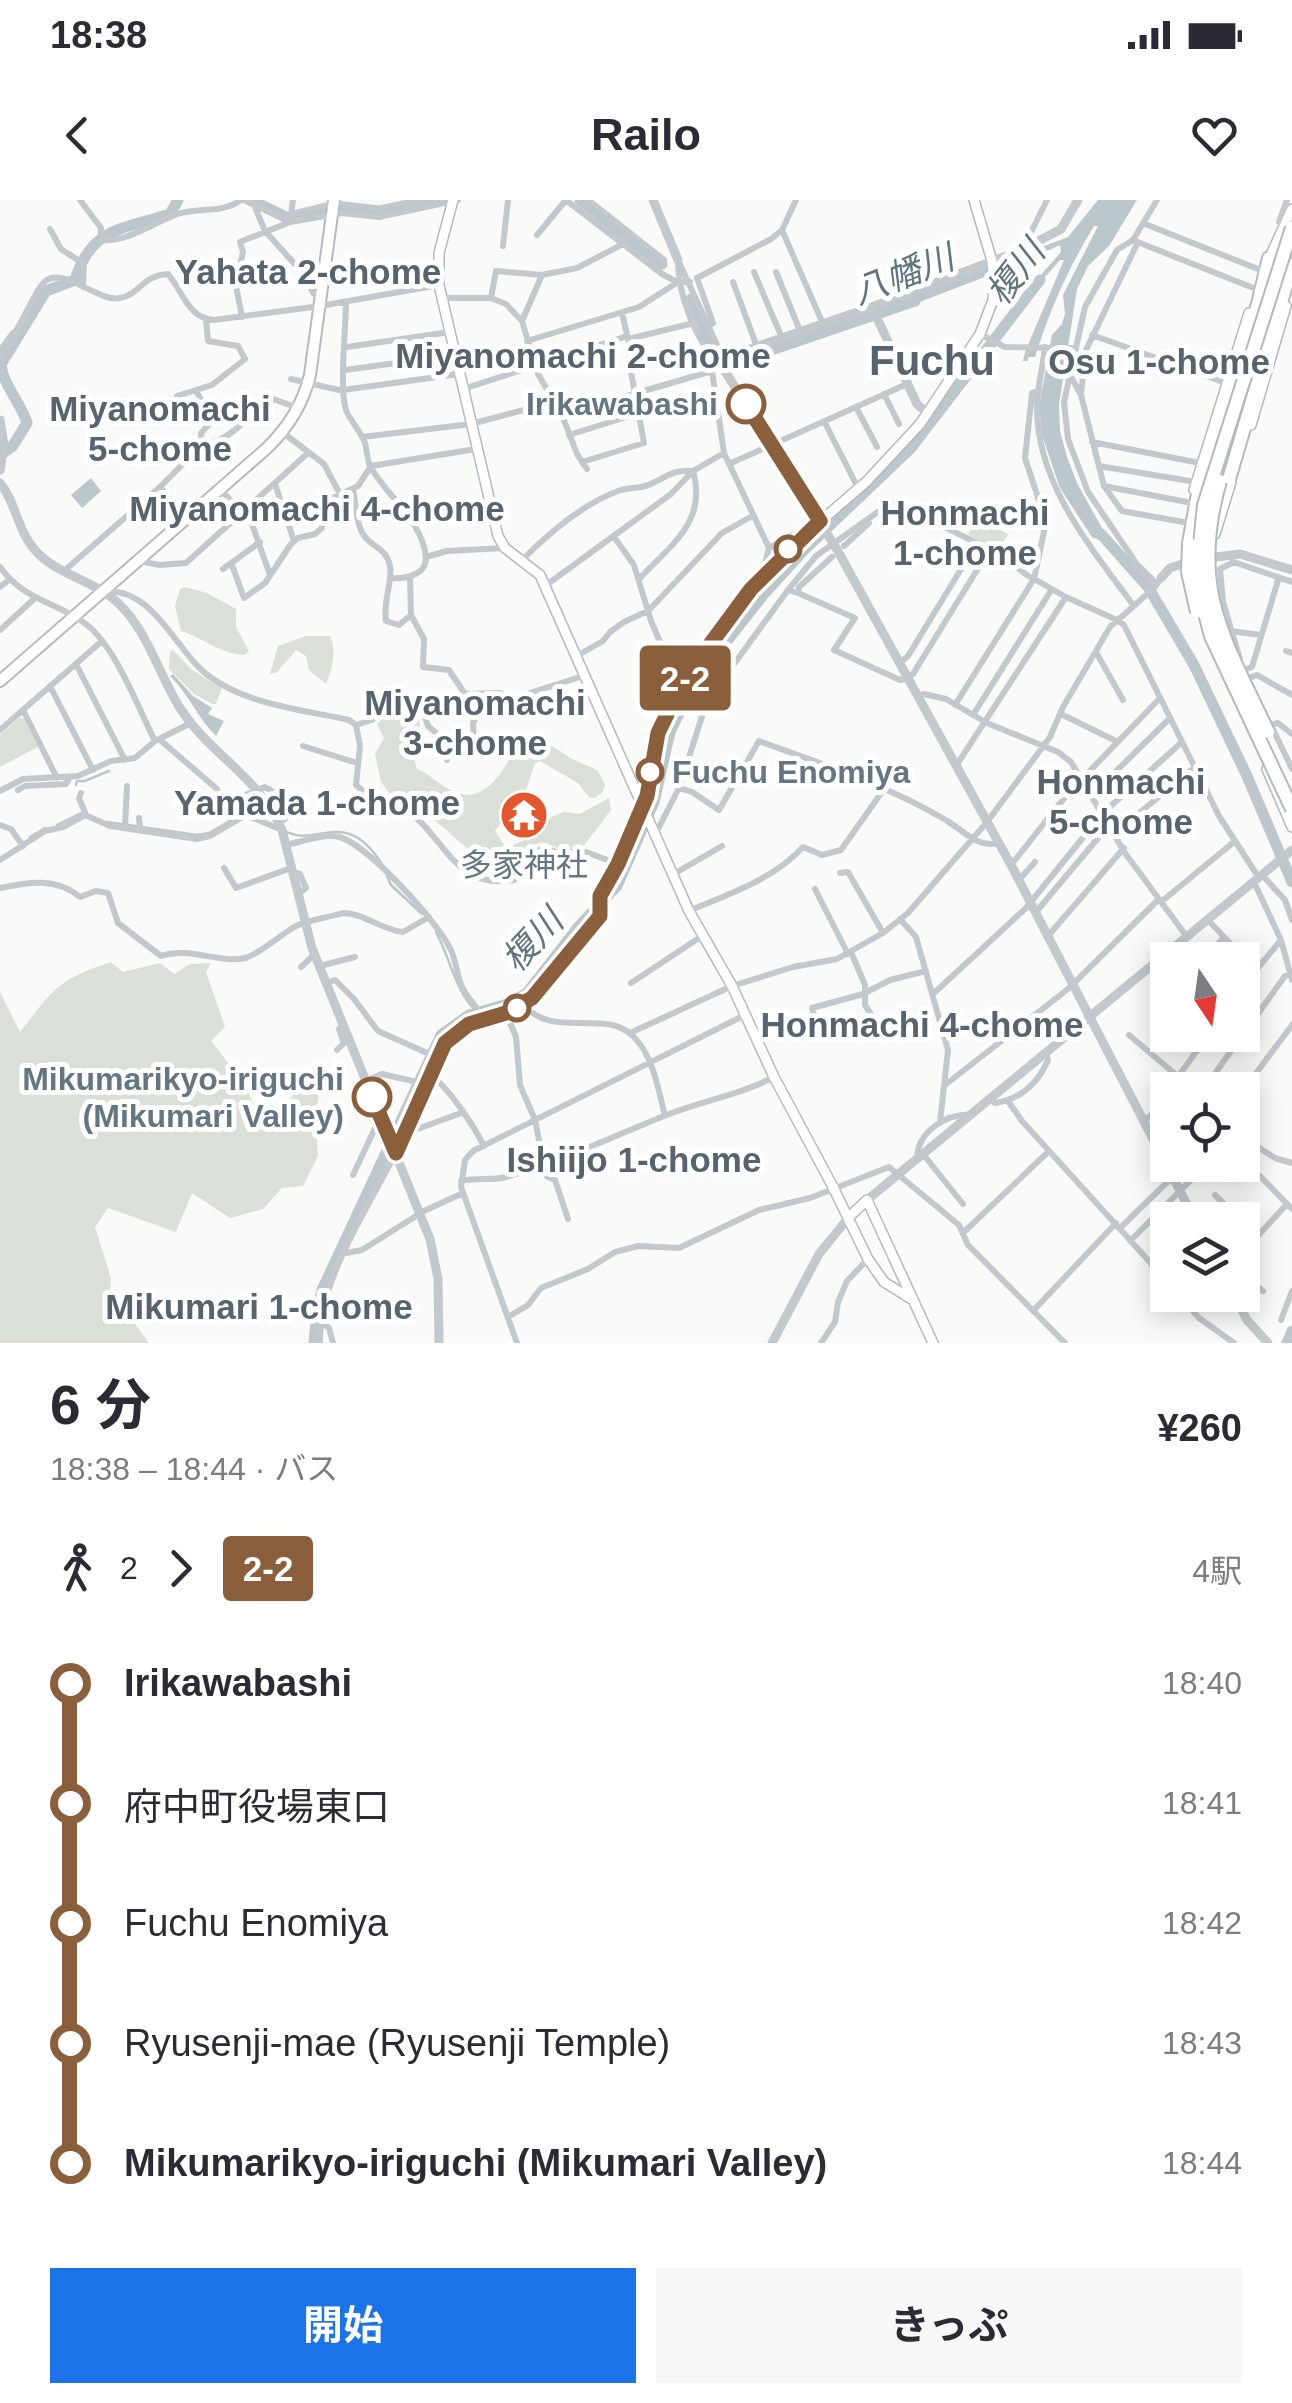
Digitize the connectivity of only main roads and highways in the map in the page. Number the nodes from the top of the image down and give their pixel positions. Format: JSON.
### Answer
{"nodes":[{"id":1,"x":455,"y":200,"type":"edge"},
{"id":2,"x":974,"y":200,"type":"edge"},
{"id":3,"x":333,"y":206,"type":"edge"},
{"id":4,"x":1292,"y":210,"type":"edge"},
{"id":5,"x":1288,"y":227,"type":"edge"},
{"id":6,"x":1292,"y":255,"type":"edge"},
{"id":7,"x":1266,"y":265,"type":"junction"},
{"id":8,"x":1292,"y":265,"type":"edge"},
{"id":9,"x":1288,"y":285,"type":"edge"},
{"id":10,"x":1213,"y":557,"type":"road end"},
{"id":11,"x":1240,"y":674,"type":"junction"},
{"id":12,"x":0,"y":681,"type":"edge"},
{"id":13,"x":1264,"y":728,"type":"junction"},
{"id":14,"x":1292,"y":787,"type":"edge"},
{"id":15,"x":1292,"y":810,"type":"edge"},
{"id":16,"x":648,"y":819,"type":"junction"},
{"id":17,"x":1292,"y":819,"type":"edge"},
{"id":18,"x":1292,"y":827,"type":"edge"},
{"id":19,"x":848,"y":1216,"type":"junction"},
{"id":20,"x":913,"y":1300,"type":"junction"},
{"id":21,"x":933,"y":1343,"type":"edge"}],
"edges":[{"from":1,"to":16,"type":"main road"},
{"from":2,"to":16,"type":"main road"},
{"from":3,"to":12,"type":"main road"},
{"from":4,"to":5,"type":"main road"},
{"from":5,"to":7,"type":"main road"},
{"from":5,"to":11,"type":"highway","bridge":true},
{"from":6,"to":11,"type":"highway","bridge":true},
{"from":7,"to":11,"type":"highway","bridge":true},
{"from":7,"to":18,"type":"main road"},
{"from":8,"to":9,"type":"highway"},
{"from":9,"to":10,"type":"main road"},
{"from":9,"to":11,"type":"highway","bridge":true},
{"from":11,"to":13,"type":"highway","bridge":true},
{"from":11,"to":14,"type":"highway","bridge":true},
{"from":13,"to":15,"type":"highway","bridge":true},
{"from":13,"to":17,"type":"highway","bridge":true},
{"from":16,"to":19,"type":"main road"},
{"from":19,"to":20,"type":"main road"},
{"from":19,"to":20,"type":"main road"},
{"from":20,"to":21,"type":"main road"}]}
